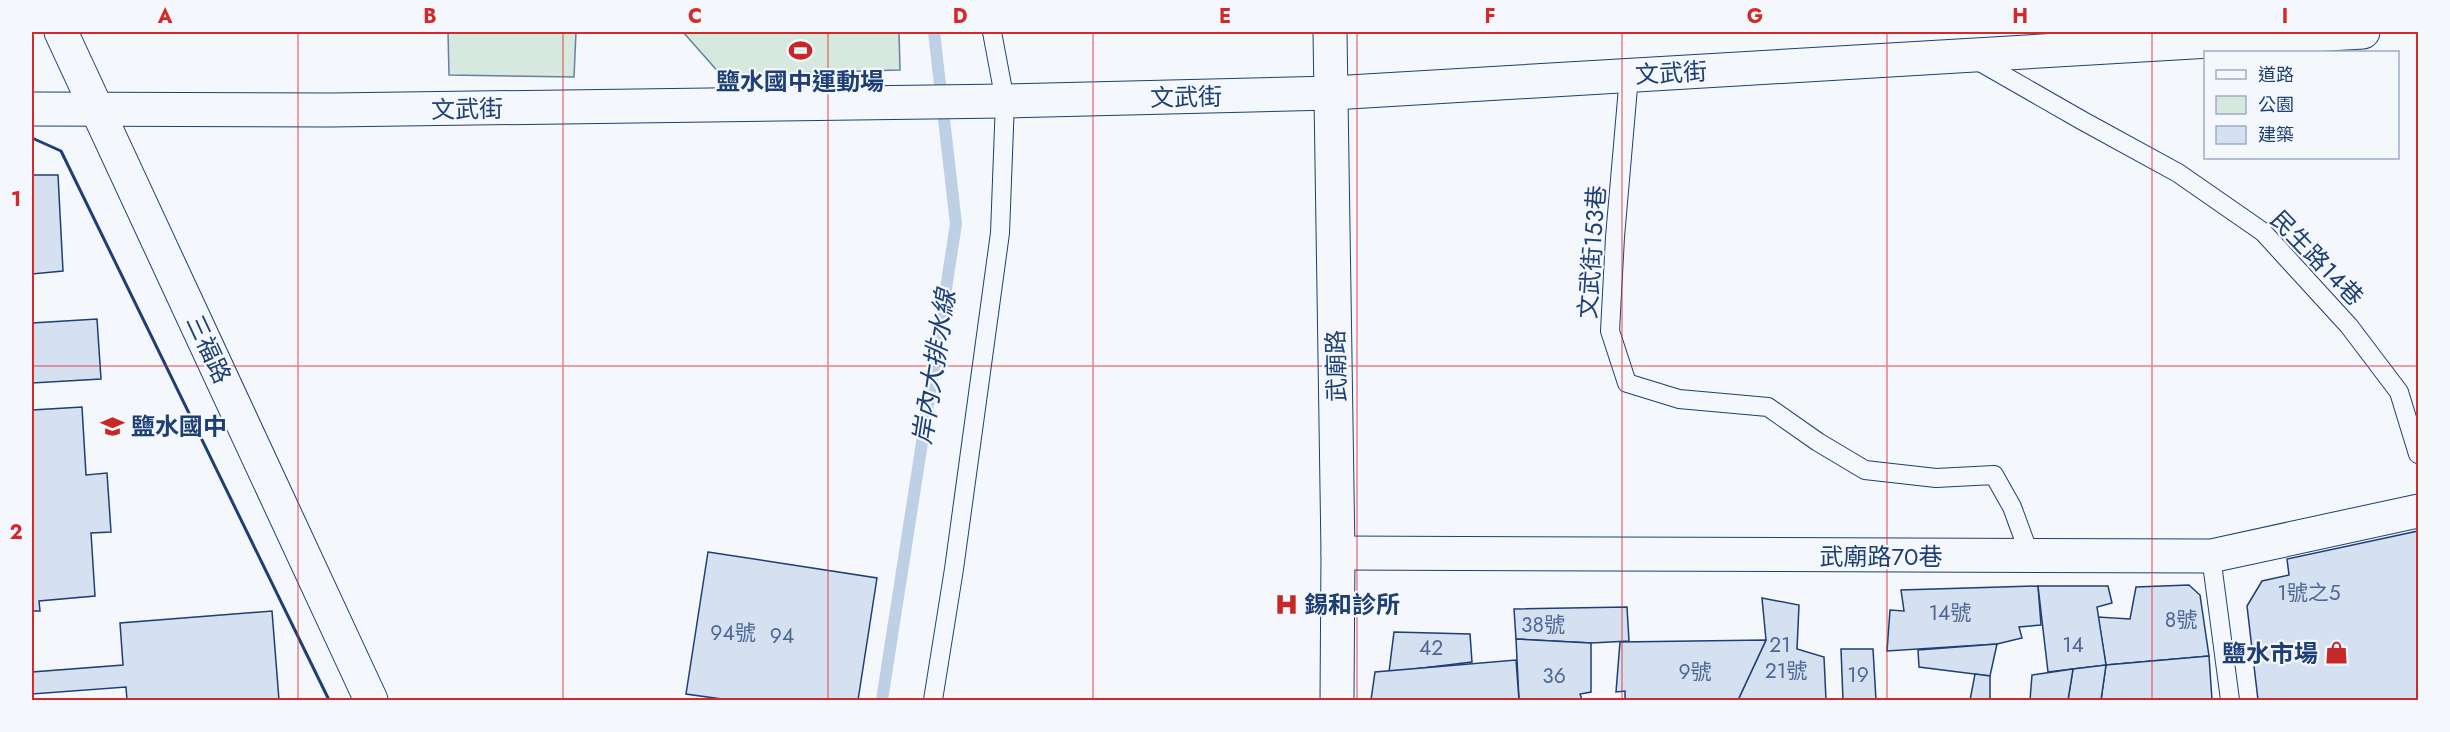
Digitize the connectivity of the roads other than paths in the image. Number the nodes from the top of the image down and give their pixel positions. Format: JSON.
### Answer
{"nodes":[{"id":1,"x":61,"y":32,"type":"edge"},
{"id":2,"x":992,"y":32,"type":"edge"},
{"id":3,"x":1330,"y":32,"type":"edge"},
{"id":4,"x":2363,"y":32,"type":"edge"},
{"id":5,"x":2151,"y":38,"type":"edge"},
{"id":6,"x":1969,"y":55,"type":"junction"},
{"id":7,"x":1629,"y":76,"type":"junction"},
{"id":8,"x":1332,"y":93,"type":"junction"},
{"id":9,"x":992,"y":101,"type":"junction"},
{"id":10,"x":98,"y":108,"type":"junction"},
{"id":11,"x":32,"y":109,"type":"edge"},
{"id":12,"x":2418,"y":454,"type":"edge"},
{"id":13,"x":2418,"y":511,"type":"edge"},
{"id":14,"x":1338,"y":553,"type":"junction"},
{"id":15,"x":2030,"y":556,"type":"junction"},
{"id":16,"x":2211,"y":556,"type":"junction"},
{"id":17,"x":371,"y":700,"type":"edge"},
{"id":18,"x":933,"y":700,"type":"edge"},
{"id":19,"x":1336,"y":700,"type":"edge"},
{"id":20,"x":2230,"y":700,"type":"edge"}],
"edges":[{"from":1,"to":10,"type":"street","name":"三福路"},
{"from":2,"to":9,"type":"lane"},
{"from":3,"to":8,"type":"street","name":"武廟路"},
{"from":4,"to":5,"type":"street","name":"文武街"},
{"from":5,"to":6,"type":"street","name":"文武街"},
{"from":6,"to":7,"type":"street","name":"文武街"},
{"from":6,"to":12,"type":"lane","name":"民生路14巷"},
{"from":7,"to":8,"type":"street","name":"文武街"},
{"from":7,"to":15,"type":"lane","name":"文武街153巷"},
{"from":8,"to":9,"type":"street","name":"文武街"},
{"from":8,"to":14,"type":"street","name":"武廟路"},
{"from":9,"to":10,"type":"street","name":"文武街"},
{"from":9,"to":18,"type":"lane"},
{"from":10,"to":11,"type":"street","name":"文武街"},
{"from":10,"to":17,"type":"street","name":"三福路"},
{"from":13,"to":16,"type":"street","name":"武廟路70巷"},
{"from":14,"to":15,"type":"street","name":"武廟路70巷"},
{"from":14,"to":19,"type":"street","name":"武廟路"},
{"from":15,"to":16,"type":"street","name":"武廟路70巷"},
{"from":16,"to":20,"type":"lane"}]}
